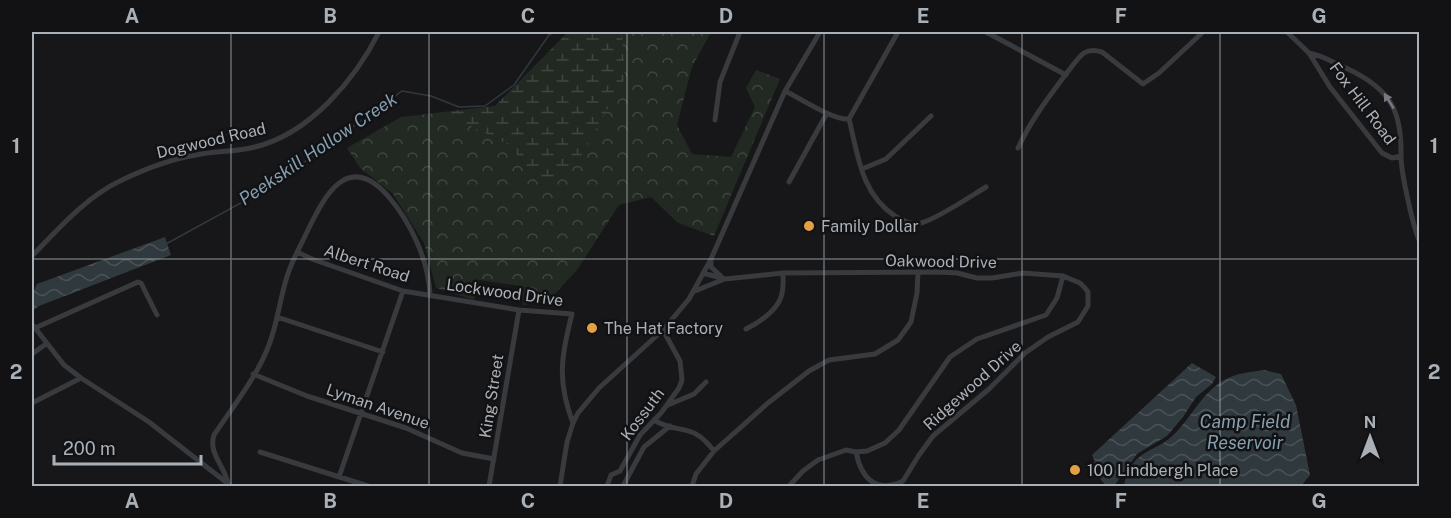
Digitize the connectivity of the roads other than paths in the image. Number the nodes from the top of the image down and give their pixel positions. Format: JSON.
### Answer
{"nodes":[{"id":1,"x":379,"y":32,"type":"edge"},
{"id":2,"x":740,"y":32,"type":"edge"},
{"id":3,"x":819,"y":32,"type":"edge"},
{"id":4,"x":898,"y":32,"type":"edge"},
{"id":5,"x":986,"y":32,"type":"edge"},
{"id":6,"x":1203,"y":32,"type":"edge"},
{"id":7,"x":1287,"y":32,"type":"edge"},
{"id":8,"x":1309,"y":53,"type":"junction"},
{"id":9,"x":1066,"y":75,"type":"junction"},
{"id":10,"x":785,"y":91,"type":"junction"},
{"id":11,"x":827,"y":112,"type":"junction"},
{"id":12,"x":931,"y":116,"type":"dead end"},
{"id":13,"x":849,"y":118,"type":"junction"},
{"id":14,"x":714,"y":120,"type":"dead end"},
{"id":15,"x":1018,"y":148,"type":"dead end"},
{"id":16,"x":1401,"y":156,"type":"junction"},
{"id":17,"x":862,"y":169,"type":"junction"},
{"id":18,"x":789,"y":182,"type":"dead end"},
{"id":19,"x":986,"y":187,"type":"dead end"},
{"id":20,"x":1419,"y":242,"type":"edge"},
{"id":21,"x":297,"y":252,"type":"junction"},
{"id":22,"x":32,"y":256,"type":"edge"},
{"id":23,"x":711,"y":259,"type":"junction"},
{"id":24,"x":703,"y":273,"type":"junction"},
{"id":25,"x":783,"y":273,"type":"junction"},
{"id":26,"x":918,"y":273,"type":"junction"},
{"id":27,"x":1063,"y":276,"type":"junction"},
{"id":28,"x":725,"y":279,"type":"junction"},
{"id":29,"x":404,"y":291,"type":"junction"},
{"id":30,"x":693,"y":291,"type":"junction"},
{"id":31,"x":430,"y":294,"type":"junction"},
{"id":32,"x":519,"y":310,"type":"junction"},
{"id":33,"x":157,"y":315,"type":"dead end"},
{"id":34,"x":277,"y":317,"type":"junction"},
{"id":35,"x":33,"y":326,"type":"edge"},
{"id":36,"x":746,"y":329,"type":"dead end"},
{"id":37,"x":663,"y":330,"type":"junction"},
{"id":38,"x":46,"y":344,"type":"junction"},
{"id":39,"x":383,"y":352,"type":"junction"},
{"id":40,"x":32,"y":354,"type":"edge"},
{"id":41,"x":253,"y":374,"type":"junction"},
{"id":42,"x":81,"y":378,"type":"junction"},
{"id":43,"x":706,"y":382,"type":"dead end"},
{"id":44,"x":32,"y":402,"type":"edge"},
{"id":45,"x":666,"y":406,"type":"junction"},
{"id":46,"x":361,"y":414,"type":"junction"},
{"id":47,"x":654,"y":420,"type":"junction"},
{"id":48,"x":573,"y":423,"type":"junction"},
{"id":49,"x":670,"y":426,"type":"junction"},
{"id":50,"x":714,"y":451,"type":"junction"},
{"id":51,"x":260,"y":452,"type":"dead end"},
{"id":52,"x":856,"y":452,"type":"junction"},
{"id":53,"x":494,"y":459,"type":"junction"},
{"id":54,"x":339,"y":477,"type":"junction"},
{"id":55,"x":229,"y":485,"type":"edge"},
{"id":56,"x":368,"y":486,"type":"edge"},
{"id":57,"x":489,"y":486,"type":"edge"},
{"id":58,"x":560,"y":486,"type":"edge"},
{"id":59,"x":607,"y":486,"type":"edge"},
{"id":60,"x":623,"y":486,"type":"edge"},
{"id":61,"x":692,"y":486,"type":"edge"},
{"id":62,"x":789,"y":486,"type":"edge"}],
"edges":[{"from":1,"to":22,"type":"street","name":"Dogwood Road"},
{"from":2,"to":14,"type":"street"},
{"from":3,"to":10,"type":"street"},
{"from":4,"to":13,"type":"street"},
{"from":5,"to":9,"type":"street"},
{"from":6,"to":9,"type":"street"},
{"from":7,"to":8,"type":"street","name":"Fox Hill Road"},
{"from":8,"to":16,"type":"street","name":"Fox Hill Road"},
{"from":16,"to":8,"type":"street","name":"Fox Hill Road","one_way":true},
{"from":9,"to":15,"type":"street"},
{"from":10,"to":11,"type":"street"},
{"from":10,"to":23,"type":"street"},
{"from":11,"to":13,"type":"street"},
{"from":11,"to":18,"type":"street"},
{"from":12,"to":17,"type":"street"},
{"from":13,"to":17,"type":"street"},
{"from":16,"to":20,"type":"street","name":"Fox Hill Road"},
{"from":17,"to":19,"type":"street"},
{"from":21,"to":29,"type":"street","name":"Albert Road"},
{"from":21,"to":31,"type":"street","name":"Lockwood Drive"},
{"from":21,"to":34,"type":"street","name":"Lockwood Drive"},
{"from":23,"to":24,"type":"street"},
{"from":23,"to":28,"type":"street"},
{"from":24,"to":28,"type":"street","name":"Oakwood Drive"},
{"from":24,"to":30,"type":"street"},
{"from":25,"to":26,"type":"street","name":"Oakwood Drive"},
{"from":25,"to":28,"type":"street","name":"Oakwood Drive"},
{"from":25,"to":36,"type":"street"},
{"from":26,"to":27,"type":"street","name":"Oakwood Drive"},
{"from":26,"to":50,"type":"street"},
{"from":27,"to":52,"type":"street"},
{"from":27,"to":52,"type":"street","name":"Ridgewood Drive"},
{"from":28,"to":30,"type":"street"},
{"from":29,"to":31,"type":"street","name":"Albert Road"},
{"from":29,"to":39,"type":"street"},
{"from":30,"to":37,"type":"street"},
{"from":31,"to":32,"type":"street","name":"Lockwood Drive"},
{"from":32,"to":48,"type":"street","name":"Lockwood Drive"},
{"from":32,"to":53,"type":"street","name":"King Street"},
{"from":33,"to":35,"type":"street"},
{"from":34,"to":39,"type":"street"},
{"from":34,"to":41,"type":"street","name":"Lockwood Drive"},
{"from":35,"to":38,"type":"street"},
{"from":37,"to":45,"type":"street","name":"Kossuth"},
{"from":37,"to":48,"type":"street"},
{"from":38,"to":40,"type":"street"},
{"from":38,"to":42,"type":"street"},
{"from":39,"to":46,"type":"street"},
{"from":41,"to":46,"type":"street","name":"Lyman Avenue"},
{"from":41,"to":55,"type":"street","name":"Lockwood Drive"},
{"from":42,"to":44,"type":"street"},
{"from":42,"to":55,"type":"street"},
{"from":43,"to":45,"type":"street"},
{"from":45,"to":47,"type":"street","name":"Kossuth"},
{"from":46,"to":53,"type":"street","name":"Lyman Avenue"},
{"from":46,"to":54,"type":"street"},
{"from":47,"to":49,"type":"street"},
{"from":47,"to":59,"type":"street","name":"Kossuth"},
{"from":48,"to":58,"type":"street"},
{"from":49,"to":50,"type":"street"},
{"from":49,"to":60,"type":"street"},
{"from":50,"to":61,"type":"street"},
{"from":51,"to":54,"type":"street"},
{"from":52,"to":62,"type":"street"},
{"from":53,"to":57,"type":"street","name":"King Street"},
{"from":54,"to":56,"type":"street"}]}
